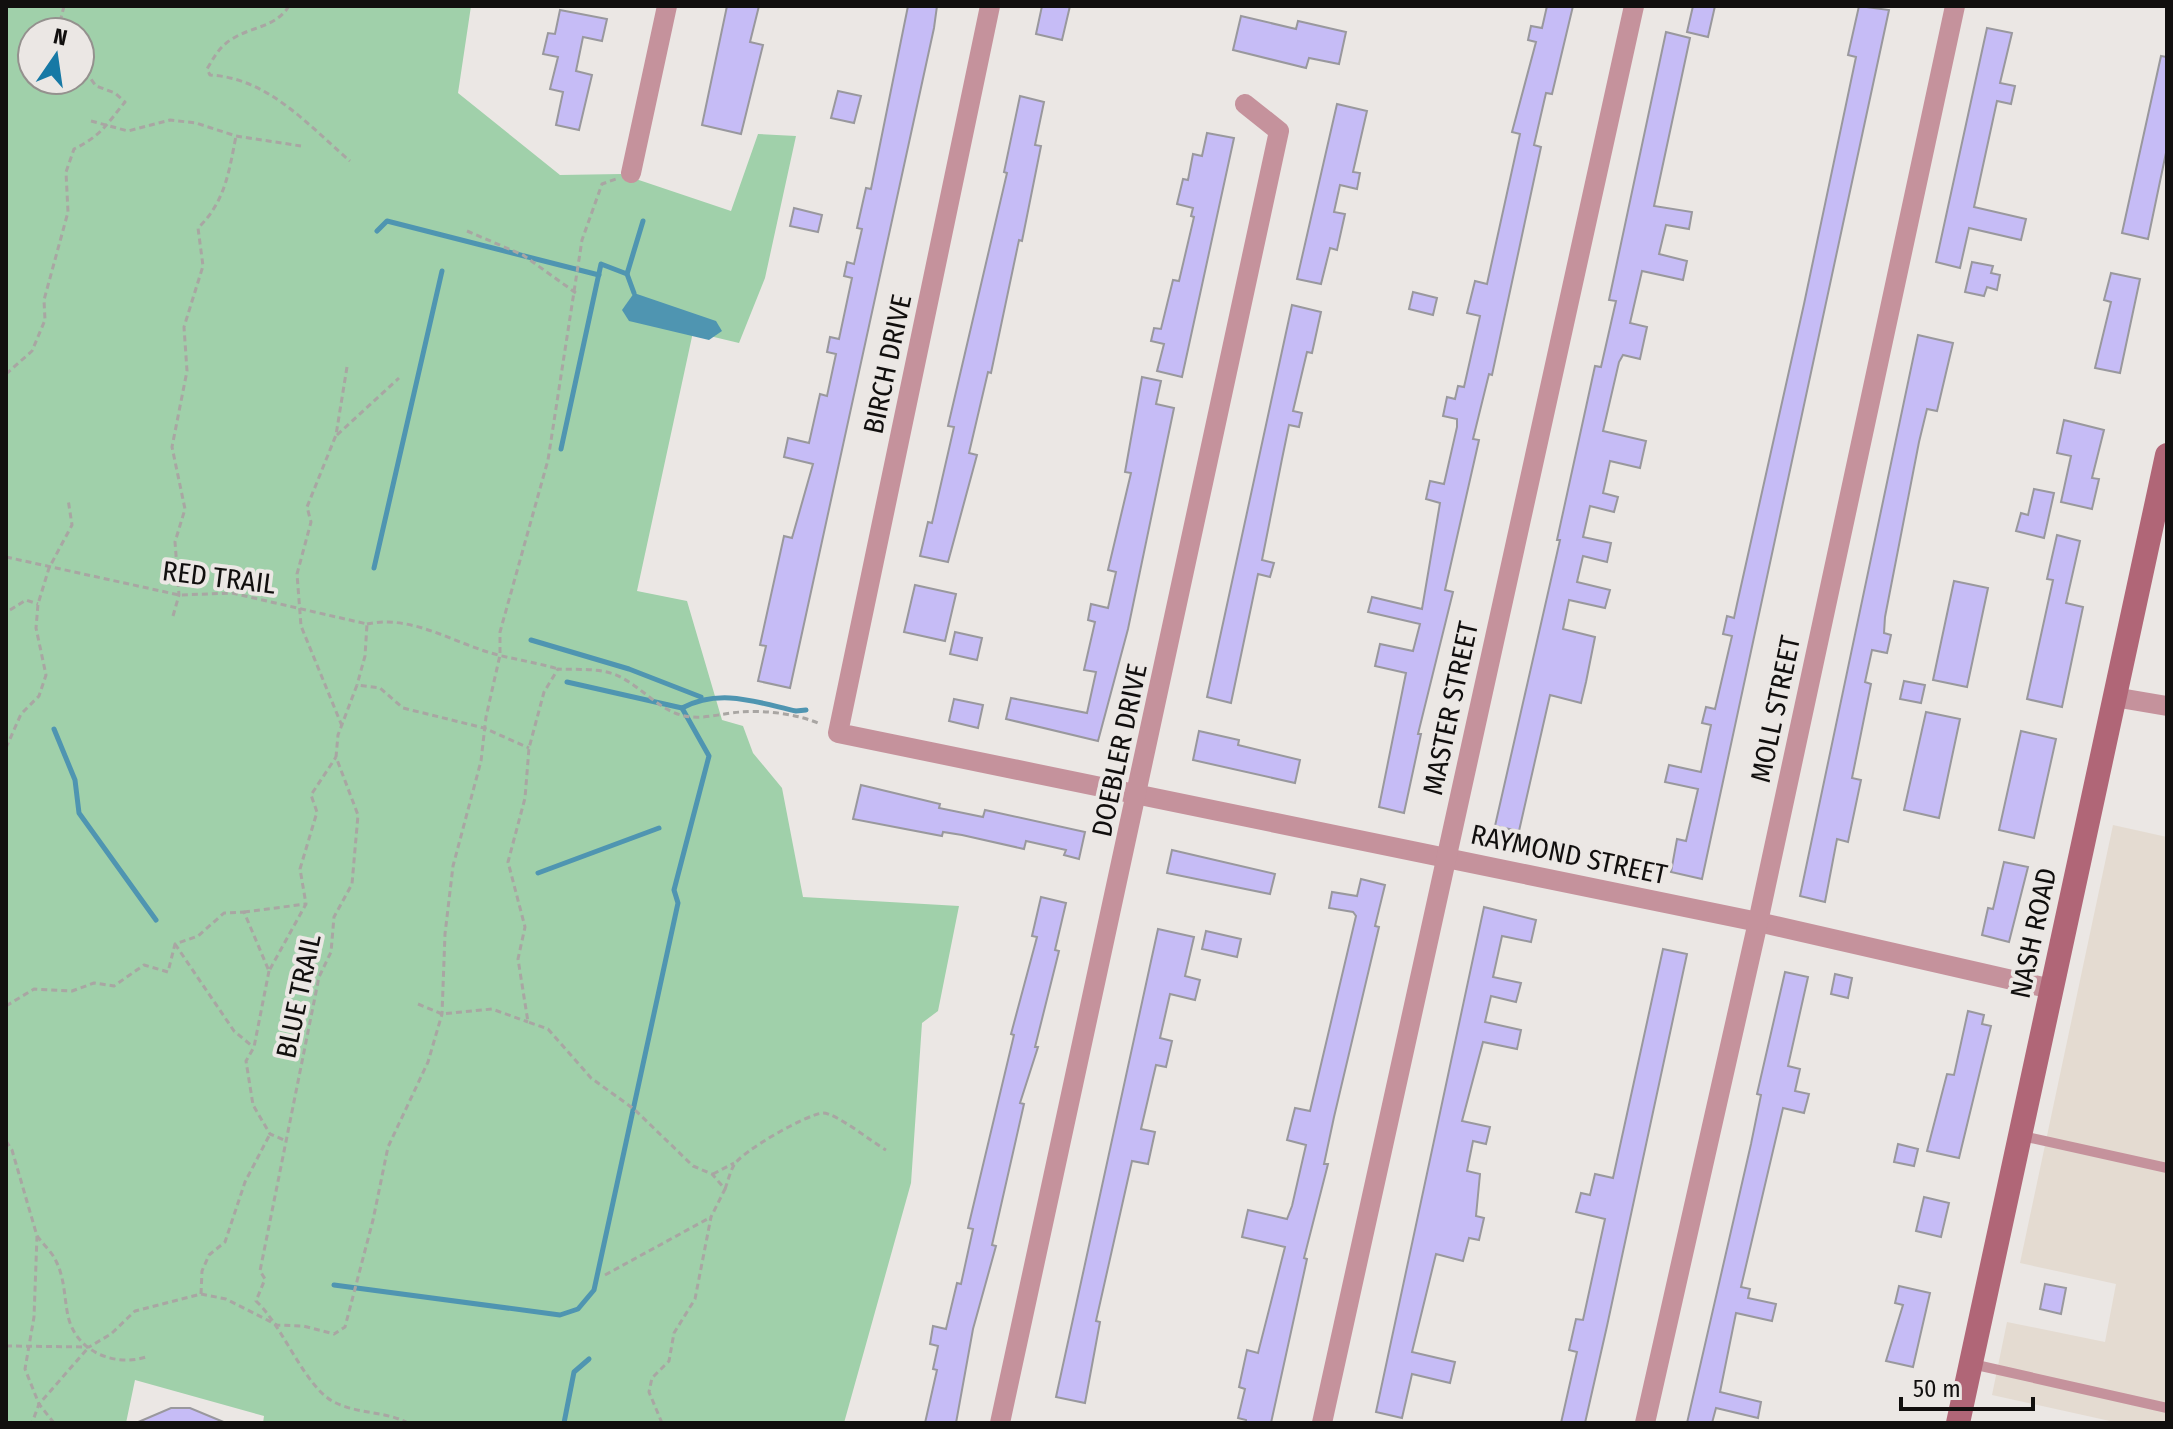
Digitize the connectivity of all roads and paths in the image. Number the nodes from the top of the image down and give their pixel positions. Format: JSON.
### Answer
{"nodes":[{"id":1,"x":289,"y":6,"type":"edge"},
{"id":2,"x":667,"y":6,"type":"edge"},
{"id":3,"x":990,"y":6,"type":"edge"},
{"id":4,"x":1634,"y":6,"type":"edge"},
{"id":5,"x":1955,"y":6,"type":"edge"},
{"id":6,"x":96,"y":86,"type":"edge"},
{"id":7,"x":1245,"y":104,"type":"dead end"},
{"id":8,"x":91,"y":121,"type":"dead end"},
{"id":9,"x":110,"y":125,"type":"junction"},
{"id":10,"x":236,"y":136,"type":"junction"},
{"id":11,"x":301,"y":146,"type":"dead end"},
{"id":12,"x":350,"y":161,"type":"dead end"},
{"id":13,"x":631,"y":173,"type":"joint"},
{"id":14,"x":467,"y":231,"type":"dead end"},
{"id":15,"x":576,"y":293,"type":"junction"},
{"id":16,"x":347,"y":367,"type":"dead end"},
{"id":17,"x":6,"y":374,"type":"edge"},
{"id":18,"x":399,"y":378,"type":"dead end"},
{"id":19,"x":336,"y":435,"type":"junction"},
{"id":20,"x":2167,"y":455,"type":"edge"},
{"id":21,"x":68,"y":499,"type":"dead end"},
{"id":22,"x":6,"y":557,"type":"edge"},
{"id":23,"x":49,"y":568,"type":"junction"},
{"id":24,"x":179,"y":595,"type":"junction"},
{"id":25,"x":38,"y":604,"type":"junction"},
{"id":26,"x":302,"y":608,"type":"junction"},
{"id":27,"x":10,"y":610,"type":"dead end"},
{"id":28,"x":173,"y":616,"type":"dead end"},
{"id":29,"x":367,"y":624,"type":"junction"},
{"id":30,"x":500,"y":655,"type":"junction"},
{"id":31,"x":558,"y":669,"type":"junction"},
{"id":32,"x":357,"y":685,"type":"junction"},
{"id":33,"x":2114,"y":697,"type":"junction"},
{"id":34,"x":2167,"y":706,"type":"edge"},
{"id":35,"x":342,"y":726,"type":"junction"},
{"id":36,"x":484,"y":728,"type":"junction"},
{"id":37,"x":838,"y":733,"type":"junction"},
{"id":38,"x":6,"y":748,"type":"edge"},
{"id":39,"x":529,"y":748,"type":"junction"},
{"id":40,"x":336,"y":757,"type":"junction"},
{"id":41,"x":1138,"y":794,"type":"junction"},
{"id":42,"x":1446,"y":858,"type":"junction"},
{"id":43,"x":306,"y":904,"type":"junction"},
{"id":44,"x":244,"y":912,"type":"junction"},
{"id":45,"x":1758,"y":922,"type":"junction"},
{"id":46,"x":175,"y":944,"type":"junction"},
{"id":47,"x":269,"y":971,"type":"junction"},
{"id":48,"x":2052,"y":989,"type":"junction"},
{"id":49,"x":418,"y":1004,"type":"dead end"},
{"id":50,"x":6,"y":1006,"type":"edge"},
{"id":51,"x":442,"y":1014,"type":"junction"},
{"id":52,"x":528,"y":1022,"type":"junction"},
{"id":53,"x":254,"y":1047,"type":"junction"},
{"id":54,"x":270,"y":1134,"type":"junction"},
{"id":55,"x":2020,"y":1135,"type":"junction"},
{"id":56,"x":284,"y":1140,"type":"junction"},
{"id":57,"x":6,"y":1141,"type":"edge"},
{"id":58,"x":886,"y":1150,"type":"dead end"},
{"id":59,"x":734,"y":1163,"type":"junction"},
{"id":60,"x":2167,"y":1168,"type":"edge"},
{"id":61,"x":712,"y":1174,"type":"junction"},
{"id":62,"x":725,"y":1189,"type":"junction"},
{"id":63,"x":711,"y":1217,"type":"junction"},
{"id":64,"x":37,"y":1236,"type":"junction"},
{"id":65,"x":605,"y":1275,"type":"dead end"},
{"id":66,"x":201,"y":1294,"type":"junction"},
{"id":67,"x":277,"y":1325,"type":"junction"},
{"id":68,"x":6,"y":1346,"type":"edge"},
{"id":69,"x":28,"y":1346,"type":"junction"},
{"id":70,"x":89,"y":1347,"type":"junction"},
{"id":71,"x":146,"y":1357,"type":"dead end"},
{"id":72,"x":1970,"y":1364,"type":"junction"},
{"id":73,"x":2167,"y":1395,"type":"edge"},
{"id":74,"x":39,"y":1404,"type":"junction"},
{"id":75,"x":2166,"y":1407,"type":"edge"},
{"id":76,"x":30,"y":1423,"type":"edge"},
{"id":77,"x":54,"y":1423,"type":"edge"},
{"id":78,"x":408,"y":1423,"type":"edge"},
{"id":79,"x":662,"y":1423,"type":"edge"},
{"id":80,"x":1000,"y":1423,"type":"edge"},
{"id":81,"x":1322,"y":1423,"type":"edge"},
{"id":82,"x":1645,"y":1423,"type":"edge"},
{"id":83,"x":1958,"y":1423,"type":"edge"}],
"edges":[{"from":1,"to":12,"type":"path"},
{"from":2,"to":13,"type":"street"},
{"from":3,"to":37,"type":"street","name":"BIRCH DRIVE"},
{"from":4,"to":42,"type":"street","name":"MASTER STREET"},
{"from":5,"to":45,"type":"street","name":"MOLL STREET"},
{"from":6,"to":9,"type":"path"},
{"from":7,"to":41,"type":"street","name":"DOEBLER DRIVE"},
{"from":8,"to":9,"type":"path"},
{"from":9,"to":10,"type":"path"},
{"from":9,"to":17,"type":"path"},
{"from":10,"to":11,"type":"path"},
{"from":10,"to":24,"type":"path"},
{"from":13,"to":15,"type":"path"},
{"from":14,"to":15,"type":"path"},
{"from":15,"to":30,"type":"path"},
{"from":16,"to":19,"type":"path"},
{"from":18,"to":19,"type":"path"},
{"from":19,"to":26,"type":"path"},
{"from":20,"to":33,"type":"main road","name":"NASH ROAD"},
{"from":21,"to":23,"type":"path"},
{"from":22,"to":23,"type":"path","name":"RED TRAIL"},
{"from":23,"to":24,"type":"path","name":"RED TRAIL"},
{"from":23,"to":25,"type":"path"},
{"from":24,"to":26,"type":"path","name":"RED TRAIL"},
{"from":24,"to":28,"type":"path"},
{"from":25,"to":27,"type":"path"},
{"from":25,"to":38,"type":"path"},
{"from":26,"to":29,"type":"path","name":"RED TRAIL"},
{"from":26,"to":35,"type":"path"},
{"from":29,"to":30,"type":"path","name":"RED TRAIL"},
{"from":29,"to":32,"type":"path"},
{"from":30,"to":31,"type":"path","name":"RED TRAIL"},
{"from":30,"to":36,"type":"path"},
{"from":31,"to":37,"type":"path"},
{"from":31,"to":39,"type":"path"},
{"from":32,"to":35,"type":"path"},
{"from":32,"to":36,"type":"path"},
{"from":33,"to":34,"type":"street"},
{"from":33,"to":48,"type":"main road","name":"NASH ROAD"},
{"from":35,"to":40,"type":"path"},
{"from":36,"to":39,"type":"path"},
{"from":36,"to":51,"type":"path"},
{"from":37,"to":41,"type":"street","name":"RAYMOND STREET"},
{"from":39,"to":52,"type":"path"},
{"from":40,"to":43,"type":"path"},
{"from":40,"to":56,"type":"path","name":"BLUE TRAIL"},
{"from":41,"to":42,"type":"street","name":"RAYMOND STREET"},
{"from":41,"to":80,"type":"street","name":"DOEBLER DRIVE"},
{"from":42,"to":45,"type":"street","name":"RAYMOND STREET"},
{"from":42,"to":81,"type":"street","name":"MASTER STREET"},
{"from":43,"to":44,"type":"path"},
{"from":43,"to":47,"type":"path"},
{"from":44,"to":46,"type":"path"},
{"from":44,"to":47,"type":"path"},
{"from":45,"to":48,"type":"street","name":"RAYMOND STREET"},
{"from":45,"to":82,"type":"street","name":"MOLL STREET"},
{"from":46,"to":50,"type":"path"},
{"from":46,"to":53,"type":"path"},
{"from":47,"to":53,"type":"path"},
{"from":48,"to":55,"type":"main road","name":"NASH ROAD"},
{"from":49,"to":51,"type":"path"},
{"from":51,"to":52,"type":"path"},
{"from":51,"to":67,"type":"path"},
{"from":52,"to":61,"type":"path"},
{"from":53,"to":54,"type":"path"},
{"from":54,"to":56,"type":"path"},
{"from":54,"to":66,"type":"path"},
{"from":55,"to":60,"type":"lane"},
{"from":55,"to":72,"type":"main road","name":"NASH ROAD"},
{"from":56,"to":67,"type":"path","name":"BLUE TRAIL"},
{"from":57,"to":64,"type":"path"},
{"from":58,"to":59,"type":"path"},
{"from":59,"to":61,"type":"path"},
{"from":59,"to":62,"type":"path"},
{"from":61,"to":62,"type":"path"},
{"from":62,"to":63,"type":"path"},
{"from":63,"to":65,"type":"path"},
{"from":63,"to":79,"type":"path"},
{"from":64,"to":69,"type":"path"},
{"from":64,"to":70,"type":"path"},
{"from":66,"to":67,"type":"path"},
{"from":66,"to":70,"type":"path"},
{"from":67,"to":78,"type":"path","name":"BLUE TRAIL"},
{"from":68,"to":69,"type":"path"},
{"from":69,"to":70,"type":"path"},
{"from":69,"to":74,"type":"path"},
{"from":70,"to":71,"type":"path"},
{"from":70,"to":74,"type":"path"},
{"from":72,"to":75,"type":"lane"},
{"from":72,"to":83,"type":"main road","name":"NASH ROAD"},
{"from":73,"to":75,"type":"lane"},
{"from":74,"to":76,"type":"path"},
{"from":74,"to":77,"type":"path"}]}
